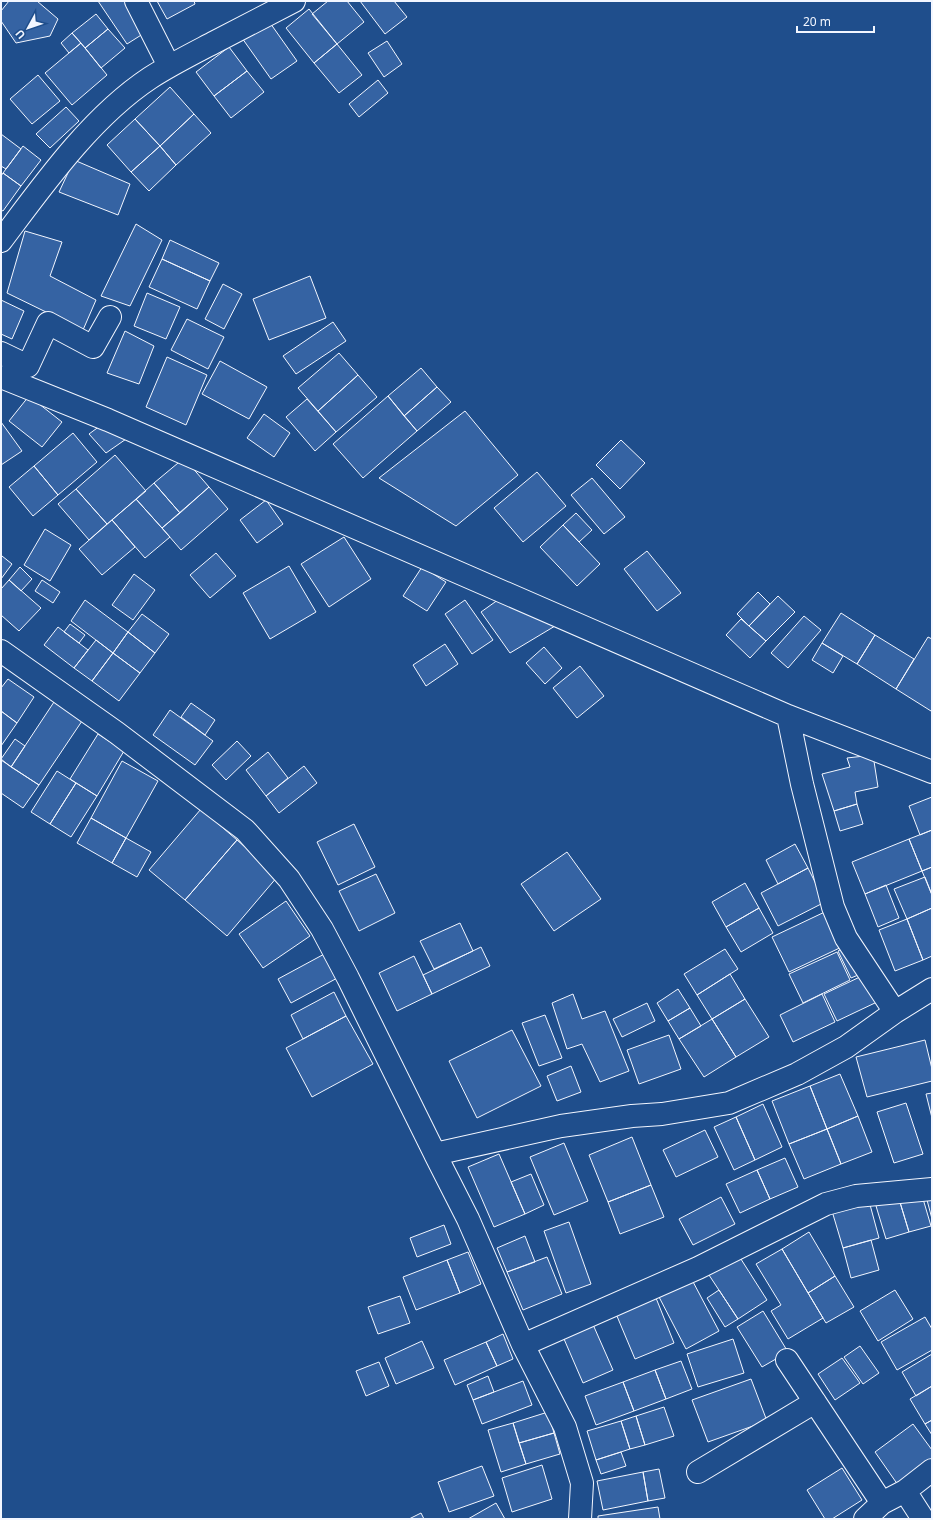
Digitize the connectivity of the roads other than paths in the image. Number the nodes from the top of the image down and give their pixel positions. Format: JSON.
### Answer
{"nodes":[{"id":1,"x":136,"y":1,"type":"edge"},
{"id":2,"x":294,"y":1,"type":"edge"},
{"id":3,"x":169,"y":66,"type":"junction"},
{"id":4,"x":1,"y":241,"type":"edge"},
{"id":5,"x":110,"y":317,"type":"dead end"},
{"id":6,"x":1,"y":353,"type":"edge"},
{"id":7,"x":1,"y":377,"type":"edge"},
{"id":8,"x":1,"y":651,"type":"edge"},
{"id":9,"x":788,"y":716,"type":"junction"},
{"id":10,"x":932,"y":772,"type":"edge"},
{"id":11,"x":932,"y":989,"type":"edge"},
{"id":12,"x":895,"y":1012,"type":"junction"},
{"id":13,"x":436,"y":1154,"type":"junction"},
{"id":14,"x":932,"y":1189,"type":"edge"},
{"id":15,"x":522,"y":1345,"type":"junction"},
{"id":16,"x":787,"y":1360,"type":"dead end"},
{"id":17,"x":814,"y":1402,"type":"junction"},
{"id":18,"x":932,"y":1470,"type":"edge"},
{"id":19,"x":698,"y":1472,"type":"dead end"},
{"id":20,"x":905,"y":1491,"type":"junction"},
{"id":21,"x":882,"y":1503,"type":"junction"},
{"id":22,"x":580,"y":1519,"type":"edge"},
{"id":23,"x":865,"y":1519,"type":"edge"},
{"id":24,"x":923,"y":1519,"type":"edge"}],
"edges":[{"from":1,"to":3,"type":"street"},
{"from":2,"to":3,"type":"street"},
{"from":3,"to":4,"type":"street"},
{"from":5,"to":6,"type":"street"},
{"from":7,"to":9,"type":"street"},
{"from":8,"to":13,"type":"street"},
{"from":9,"to":10,"type":"street"},
{"from":9,"to":12,"type":"street"},
{"from":11,"to":12,"type":"street"},
{"from":12,"to":13,"type":"street"},
{"from":13,"to":15,"type":"street"},
{"from":14,"to":15,"type":"street"},
{"from":15,"to":22,"type":"street"},
{"from":16,"to":17,"type":"street"},
{"from":17,"to":19,"type":"street"},
{"from":17,"to":21,"type":"street"},
{"from":18,"to":20,"type":"street"},
{"from":20,"to":21,"type":"street"},
{"from":20,"to":24,"type":"street"},
{"from":21,"to":23,"type":"street"}]}
